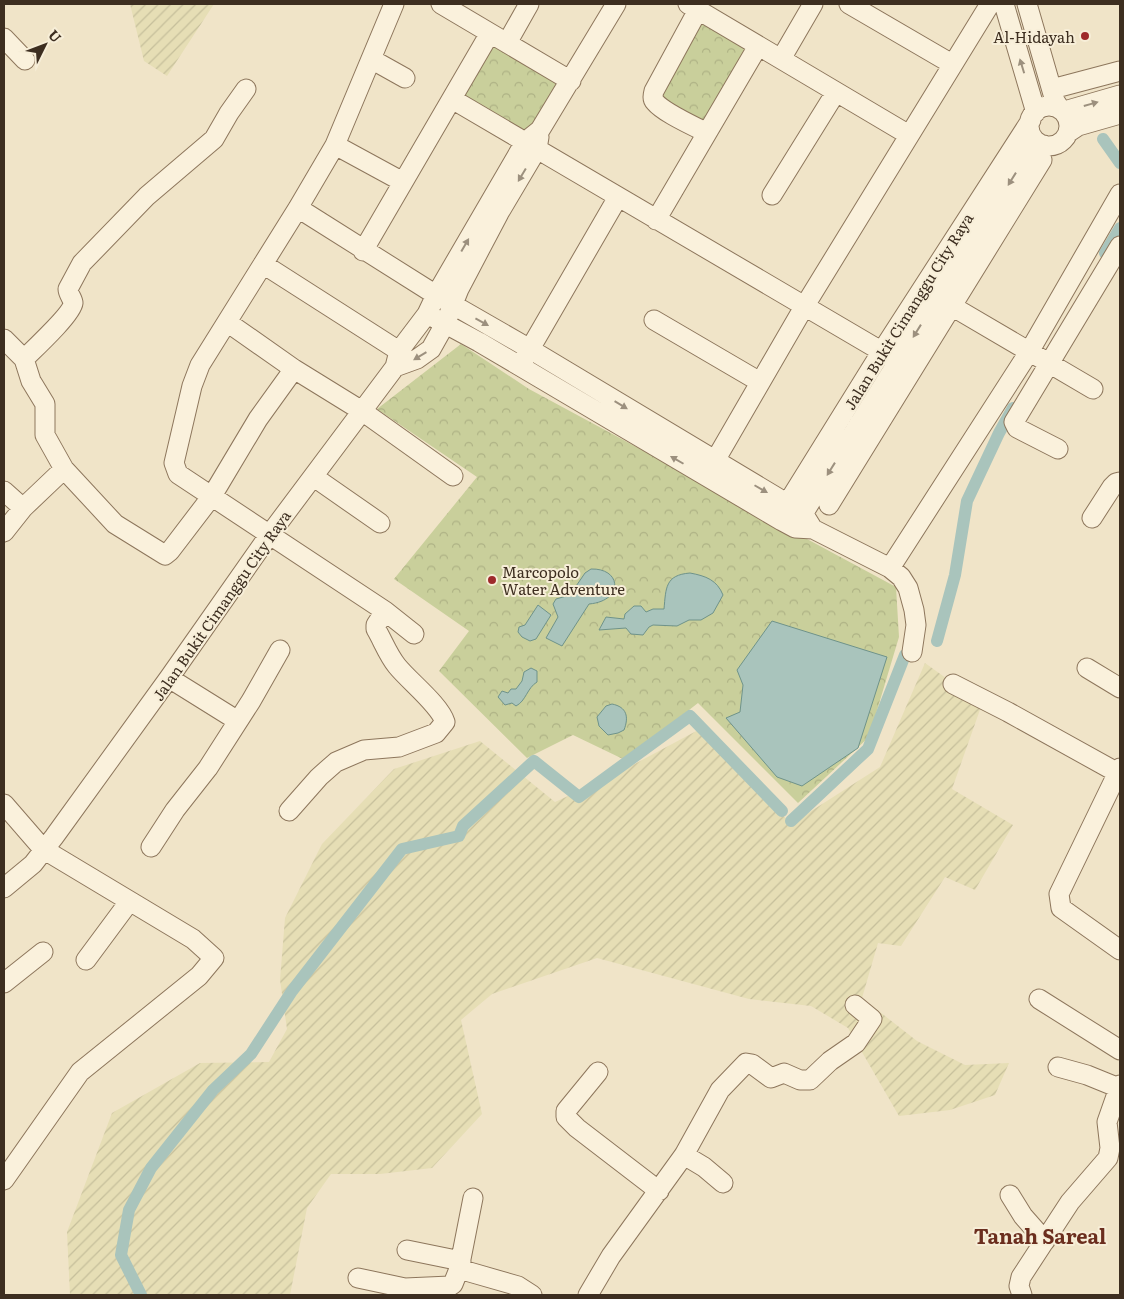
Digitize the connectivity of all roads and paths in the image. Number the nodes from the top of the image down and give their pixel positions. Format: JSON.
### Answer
{"nodes":[{"id":1,"x":394,"y":4,"type":"edge"},
{"id":2,"x":441,"y":4,"type":"edge"},
{"id":3,"x":529,"y":4,"type":"edge"},
{"id":4,"x":616,"y":4,"type":"edge"},
{"id":5,"x":813,"y":4,"type":"edge"},
{"id":6,"x":849,"y":4,"type":"edge"},
{"id":7,"x":990,"y":4,"type":"edge"},
{"id":8,"x":1004,"y":4,"type":"edge"},
{"id":9,"x":1028,"y":4,"type":"edge"},
{"id":10,"x":693,"y":7,"type":"edge"},
{"id":11,"x":490,"y":33,"type":"junction"},
{"id":12,"x":4,"y":38,"type":"edge"},
{"id":13,"x":507,"y":43,"type":"junction"},
{"id":14,"x":758,"y":46,"type":"junction"},
{"id":15,"x":371,"y":59,"type":"junction"},
{"id":16,"x":781,"y":59,"type":"junction"},
{"id":17,"x":25,"y":60,"type":"dead end"},
{"id":18,"x":952,"y":64,"type":"junction"},
{"id":19,"x":1120,"y":71,"type":"edge"},
{"id":20,"x":405,"y":78,"type":"dead end"},
{"id":21,"x":571,"y":80,"type":"junction"},
{"id":22,"x":246,"y":89,"type":"dead end"},
{"id":23,"x":1052,"y":89,"type":"junction"},
{"id":24,"x":836,"y":92,"type":"junction"},
{"id":25,"x":1120,"y":96,"type":"edge"},
{"id":26,"x":452,"y":99,"type":"junction"},
{"id":27,"x":1061,"y":110,"type":"junction"},
{"id":28,"x":1120,"y":114,"type":"edge"},
{"id":29,"x":1033,"y":116,"type":"junction"},
{"id":30,"x":1068,"y":132,"type":"junction"},
{"id":31,"x":707,"y":133,"type":"junction"},
{"id":32,"x":909,"y":134,"type":"junction"},
{"id":33,"x":335,"y":145,"type":"junction"},
{"id":34,"x":531,"y":146,"type":"junction"},
{"id":35,"x":1043,"y":153,"type":"junction"},
{"id":36,"x":403,"y":182,"type":"junction"},
{"id":37,"x":1120,"y":194,"type":"edge"},
{"id":38,"x":772,"y":195,"type":"dead end"},
{"id":39,"x":618,"y":197,"type":"junction"},
{"id":40,"x":298,"y":208,"type":"junction"},
{"id":41,"x":656,"y":220,"type":"junction"},
{"id":42,"x":1120,"y":246,"type":"edge"},
{"id":43,"x":363,"y":251,"type":"junction"},
{"id":44,"x":263,"y":264,"type":"junction"},
{"id":45,"x":436,"y":296,"type":"junction"},
{"id":46,"x":945,"y":302,"type":"junction"},
{"id":47,"x":452,"y":305,"type":"junction"},
{"id":48,"x":804,"y":307,"type":"junction"},
{"id":49,"x":427,"y":314,"type":"junction"},
{"id":50,"x":654,"y":320,"type":"dead end"},
{"id":51,"x":227,"y":322,"type":"junction"},
{"id":52,"x":445,"y":324,"type":"junction"},
{"id":53,"x":4,"y":339,"type":"edge"},
{"id":54,"x":529,"y":350,"type":"junction"},
{"id":55,"x":890,"y":356,"type":"junction"},
{"id":56,"x":1040,"y":358,"type":"junction"},
{"id":57,"x":397,"y":359,"type":"junction"},
{"id":58,"x":24,"y":360,"type":"junction"},
{"id":59,"x":520,"y":367,"type":"junction"},
{"id":60,"x":294,"y":369,"type":"junction"},
{"id":61,"x":760,"y":382,"type":"junction"},
{"id":62,"x":1093,"y":389,"type":"dead end"},
{"id":63,"x":362,"y":411,"type":"junction"},
{"id":64,"x":1058,"y":449,"type":"dead end"},
{"id":65,"x":64,"y":469,"type":"junction"},
{"id":66,"x":710,"y":469,"type":"junction"},
{"id":67,"x":314,"y":476,"type":"junction"},
{"id":68,"x":453,"y":476,"type":"dead end"},
{"id":69,"x":1120,"y":482,"type":"edge"},
{"id":70,"x":4,"y":492,"type":"edge"},
{"id":71,"x":212,"y":496,"type":"junction"},
{"id":72,"x":829,"y":505,"type":"dead end"},
{"id":73,"x":23,"y":508,"type":"junction"},
{"id":74,"x":800,"y":518,"type":"junction"},
{"id":75,"x":1092,"y":518,"type":"dead end"},
{"id":76,"x":380,"y":523,"type":"dead end"},
{"id":77,"x":4,"y":532,"type":"edge"},
{"id":78,"x":270,"y":534,"type":"junction"},
{"id":79,"x":890,"y":568,"type":"junction"},
{"id":80,"x":385,"y":611,"type":"junction"},
{"id":81,"x":414,"y":634,"type":"dead end"},
{"id":82,"x":280,"y":650,"type":"dead end"},
{"id":83,"x":912,"y":652,"type":"dead end"},
{"id":84,"x":169,"y":678,"type":"junction"},
{"id":85,"x":1120,"y":681,"type":"edge"},
{"id":86,"x":953,"y":684,"type":"dead end"},
{"id":87,"x":1120,"y":688,"type":"edge"},
{"id":88,"x":238,"y":721,"type":"junction"},
{"id":89,"x":1119,"y":771,"type":"edge"},
{"id":90,"x":4,"y":804,"type":"edge"},
{"id":91,"x":290,"y":811,"type":"dead end"},
{"id":92,"x":152,"y":847,"type":"dead end"},
{"id":93,"x":43,"y":849,"type":"junction"},
{"id":94,"x":4,"y":888,"type":"edge"},
{"id":95,"x":129,"y":902,"type":"junction"},
{"id":96,"x":1120,"y":950,"type":"edge"},
{"id":97,"x":44,"y":952,"type":"dead end"},
{"id":98,"x":86,"y":960,"type":"dead end"},
{"id":99,"x":4,"y":983,"type":"edge"},
{"id":100,"x":1039,"y":999,"type":"dead end"},
{"id":101,"x":855,"y":1005,"type":"dead end"},
{"id":102,"x":1120,"y":1050,"type":"edge"},
{"id":103,"x":1058,"y":1067,"type":"dead end"},
{"id":104,"x":598,"y":1072,"type":"dead end"},
{"id":105,"x":1120,"y":1087,"type":"edge"},
{"id":106,"x":684,"y":1155,"type":"junction"},
{"id":107,"x":4,"y":1180,"type":"edge"},
{"id":108,"x":722,"y":1183,"type":"dead end"},
{"id":109,"x":658,"y":1191,"type":"junction"},
{"id":110,"x":1010,"y":1195,"type":"dead end"},
{"id":111,"x":473,"y":1198,"type":"dead end"},
{"id":112,"x":1045,"y":1241,"type":"junction"},
{"id":113,"x":407,"y":1250,"type":"dead end"},
{"id":114,"x":460,"y":1265,"type":"junction"},
{"id":115,"x":358,"y":1278,"type":"dead end"},
{"id":116,"x":532,"y":1295,"type":"edge"},
{"id":117,"x":588,"y":1295,"type":"edge"},
{"id":118,"x":1022,"y":1295,"type":"edge"}],
"edges":[{"from":1,"to":15,"type":"street"},
{"from":2,"to":11,"type":"street"},
{"from":3,"to":13,"type":"street"},
{"from":4,"to":21,"type":"street"},
{"from":5,"to":16,"type":"street"},
{"from":6,"to":18,"type":"street"},
{"from":7,"to":18,"type":"street"},
{"from":29,"to":8,"type":"street","one_way":true},
{"from":9,"to":23,"type":"street"},
{"from":10,"to":14,"type":"street"},
{"from":10,"to":31,"type":"street"},
{"from":11,"to":13,"type":"street"},
{"from":11,"to":26,"type":"street"},
{"from":12,"to":17,"type":"street"},
{"from":13,"to":21,"type":"street"},
{"from":14,"to":16,"type":"street"},
{"from":14,"to":31,"type":"street"},
{"from":15,"to":20,"type":"street"},
{"from":15,"to":33,"type":"street"},
{"from":16,"to":24,"type":"street"},
{"from":18,"to":32,"type":"street"},
{"from":19,"to":23,"type":"street"},
{"from":21,"to":34,"type":"street"},
{"from":22,"to":58,"type":"street"},
{"from":23,"to":27,"type":"street"},
{"from":24,"to":32,"type":"street"},
{"from":24,"to":38,"type":"street"},
{"from":27,"to":25,"type":"street","one_way":true},
{"from":26,"to":34,"type":"street"},
{"from":26,"to":36,"type":"street"},
{"from":27,"to":29,"type":"street"},
{"from":27,"to":30,"type":"street"},
{"from":28,"to":30,"type":"street"},
{"from":29,"to":35,"type":"street"},
{"from":29,"to":55,"type":"street","name":"Jalan Bukit Cimanggu City Raya"},
{"from":30,"to":35,"type":"street"},
{"from":31,"to":41,"type":"street"},
{"from":32,"to":48,"type":"street"},
{"from":33,"to":36,"type":"street"},
{"from":33,"to":40,"type":"street"},
{"from":34,"to":39,"type":"street"},
{"from":45,"to":34,"type":"street","name":"Jalan Bukit Cimanggu City Raya","one_way":true},
{"from":34,"to":47,"type":"street","one_way":true},
{"from":35,"to":46,"type":"street","name":"Jalan Bukit Cimanggu City Raya"},
{"from":36,"to":43,"type":"street"},
{"from":37,"to":56,"type":"street"},
{"from":39,"to":41,"type":"street"},
{"from":39,"to":54,"type":"street"},
{"from":40,"to":43,"type":"street"},
{"from":40,"to":44,"type":"street"},
{"from":41,"to":48,"type":"street"},
{"from":42,"to":56,"type":"street"},
{"from":43,"to":45,"type":"street"},
{"from":44,"to":51,"type":"street"},
{"from":44,"to":57,"type":"street"},
{"from":45,"to":47,"type":"street"},
{"from":45,"to":49,"type":"street","name":"Jalan Bukit Cimanggu City Raya"},
{"from":46,"to":55,"type":"street","name":"Jalan Bukit Cimanggu City Raya","one_way":true},
{"from":46,"to":56,"type":"street"},
{"from":46,"to":72,"type":"street"},
{"from":47,"to":52,"type":"street"},
{"from":47,"to":54,"type":"street","one_way":true},
{"from":48,"to":55,"type":"street"},
{"from":48,"to":61,"type":"street"},
{"from":49,"to":52,"type":"street"},
{"from":49,"to":57,"type":"street","name":"Jalan Bukit Cimanggu City Raya"},
{"from":50,"to":61,"type":"street"},
{"from":51,"to":60,"type":"street"},
{"from":51,"to":71,"type":"street"},
{"from":52,"to":57,"type":"street","one_way":true},
{"from":52,"to":59,"type":"street"},
{"from":53,"to":58,"type":"street"},
{"from":54,"to":59,"type":"street"},
{"from":54,"to":66,"type":"street","one_way":true},
{"from":55,"to":74,"type":"street","name":"Jalan Bukit Cimanggu City Raya"},
{"from":56,"to":62,"type":"street"},
{"from":56,"to":64,"type":"street"},
{"from":56,"to":79,"type":"street"},
{"from":57,"to":63,"type":"street","name":"Jalan Bukit Cimanggu City Raya"},
{"from":58,"to":65,"type":"street"},
{"from":66,"to":59,"type":"street","one_way":true},
{"from":60,"to":63,"type":"street"},
{"from":60,"to":71,"type":"street"},
{"from":61,"to":66,"type":"street"},
{"from":63,"to":67,"type":"street","name":"Jalan Bukit Cimanggu City Raya"},
{"from":63,"to":68,"type":"street"},
{"from":65,"to":71,"type":"street"},
{"from":65,"to":73,"type":"street"},
{"from":66,"to":74,"type":"street","one_way":true},
{"from":66,"to":74,"type":"street"},
{"from":67,"to":76,"type":"street"},
{"from":67,"to":78,"type":"street","name":"Jalan Bukit Cimanggu City Raya"},
{"from":69,"to":75,"type":"street"},
{"from":70,"to":73,"type":"street"},
{"from":71,"to":78,"type":"street"},
{"from":73,"to":77,"type":"street"},
{"from":74,"to":79,"type":"street"},
{"from":78,"to":80,"type":"street"},
{"from":78,"to":84,"type":"street","name":"Jalan Bukit Cimanggu City Raya"},
{"from":79,"to":83,"type":"street"},
{"from":80,"to":81,"type":"street"},
{"from":80,"to":91,"type":"street"},
{"from":82,"to":88,"type":"street"},
{"from":84,"to":88,"type":"street"},
{"from":84,"to":93,"type":"street","name":"Jalan Bukit Cimanggu City Raya"},
{"from":85,"to":87,"type":"street"},
{"from":86,"to":89,"type":"street"},
{"from":88,"to":92,"type":"street"},
{"from":89,"to":96,"type":"street"},
{"from":90,"to":93,"type":"street"},
{"from":93,"to":94,"type":"street","name":"Jalan Bukit Cimanggu City Raya"},
{"from":93,"to":95,"type":"street"},
{"from":95,"to":98,"type":"street"},
{"from":95,"to":107,"type":"street"},
{"from":97,"to":99,"type":"street"},
{"from":100,"to":102,"type":"street"},
{"from":101,"to":106,"type":"street"},
{"from":103,"to":105,"type":"street"},
{"from":104,"to":109,"type":"street"},
{"from":105,"to":112,"type":"street"},
{"from":106,"to":108,"type":"street"},
{"from":106,"to":109,"type":"street"},
{"from":109,"to":117,"type":"street"},
{"from":110,"to":112,"type":"street"},
{"from":111,"to":114,"type":"street"},
{"from":112,"to":118,"type":"street"},
{"from":113,"to":114,"type":"street"},
{"from":114,"to":115,"type":"street"},
{"from":114,"to":116,"type":"street"}]}
